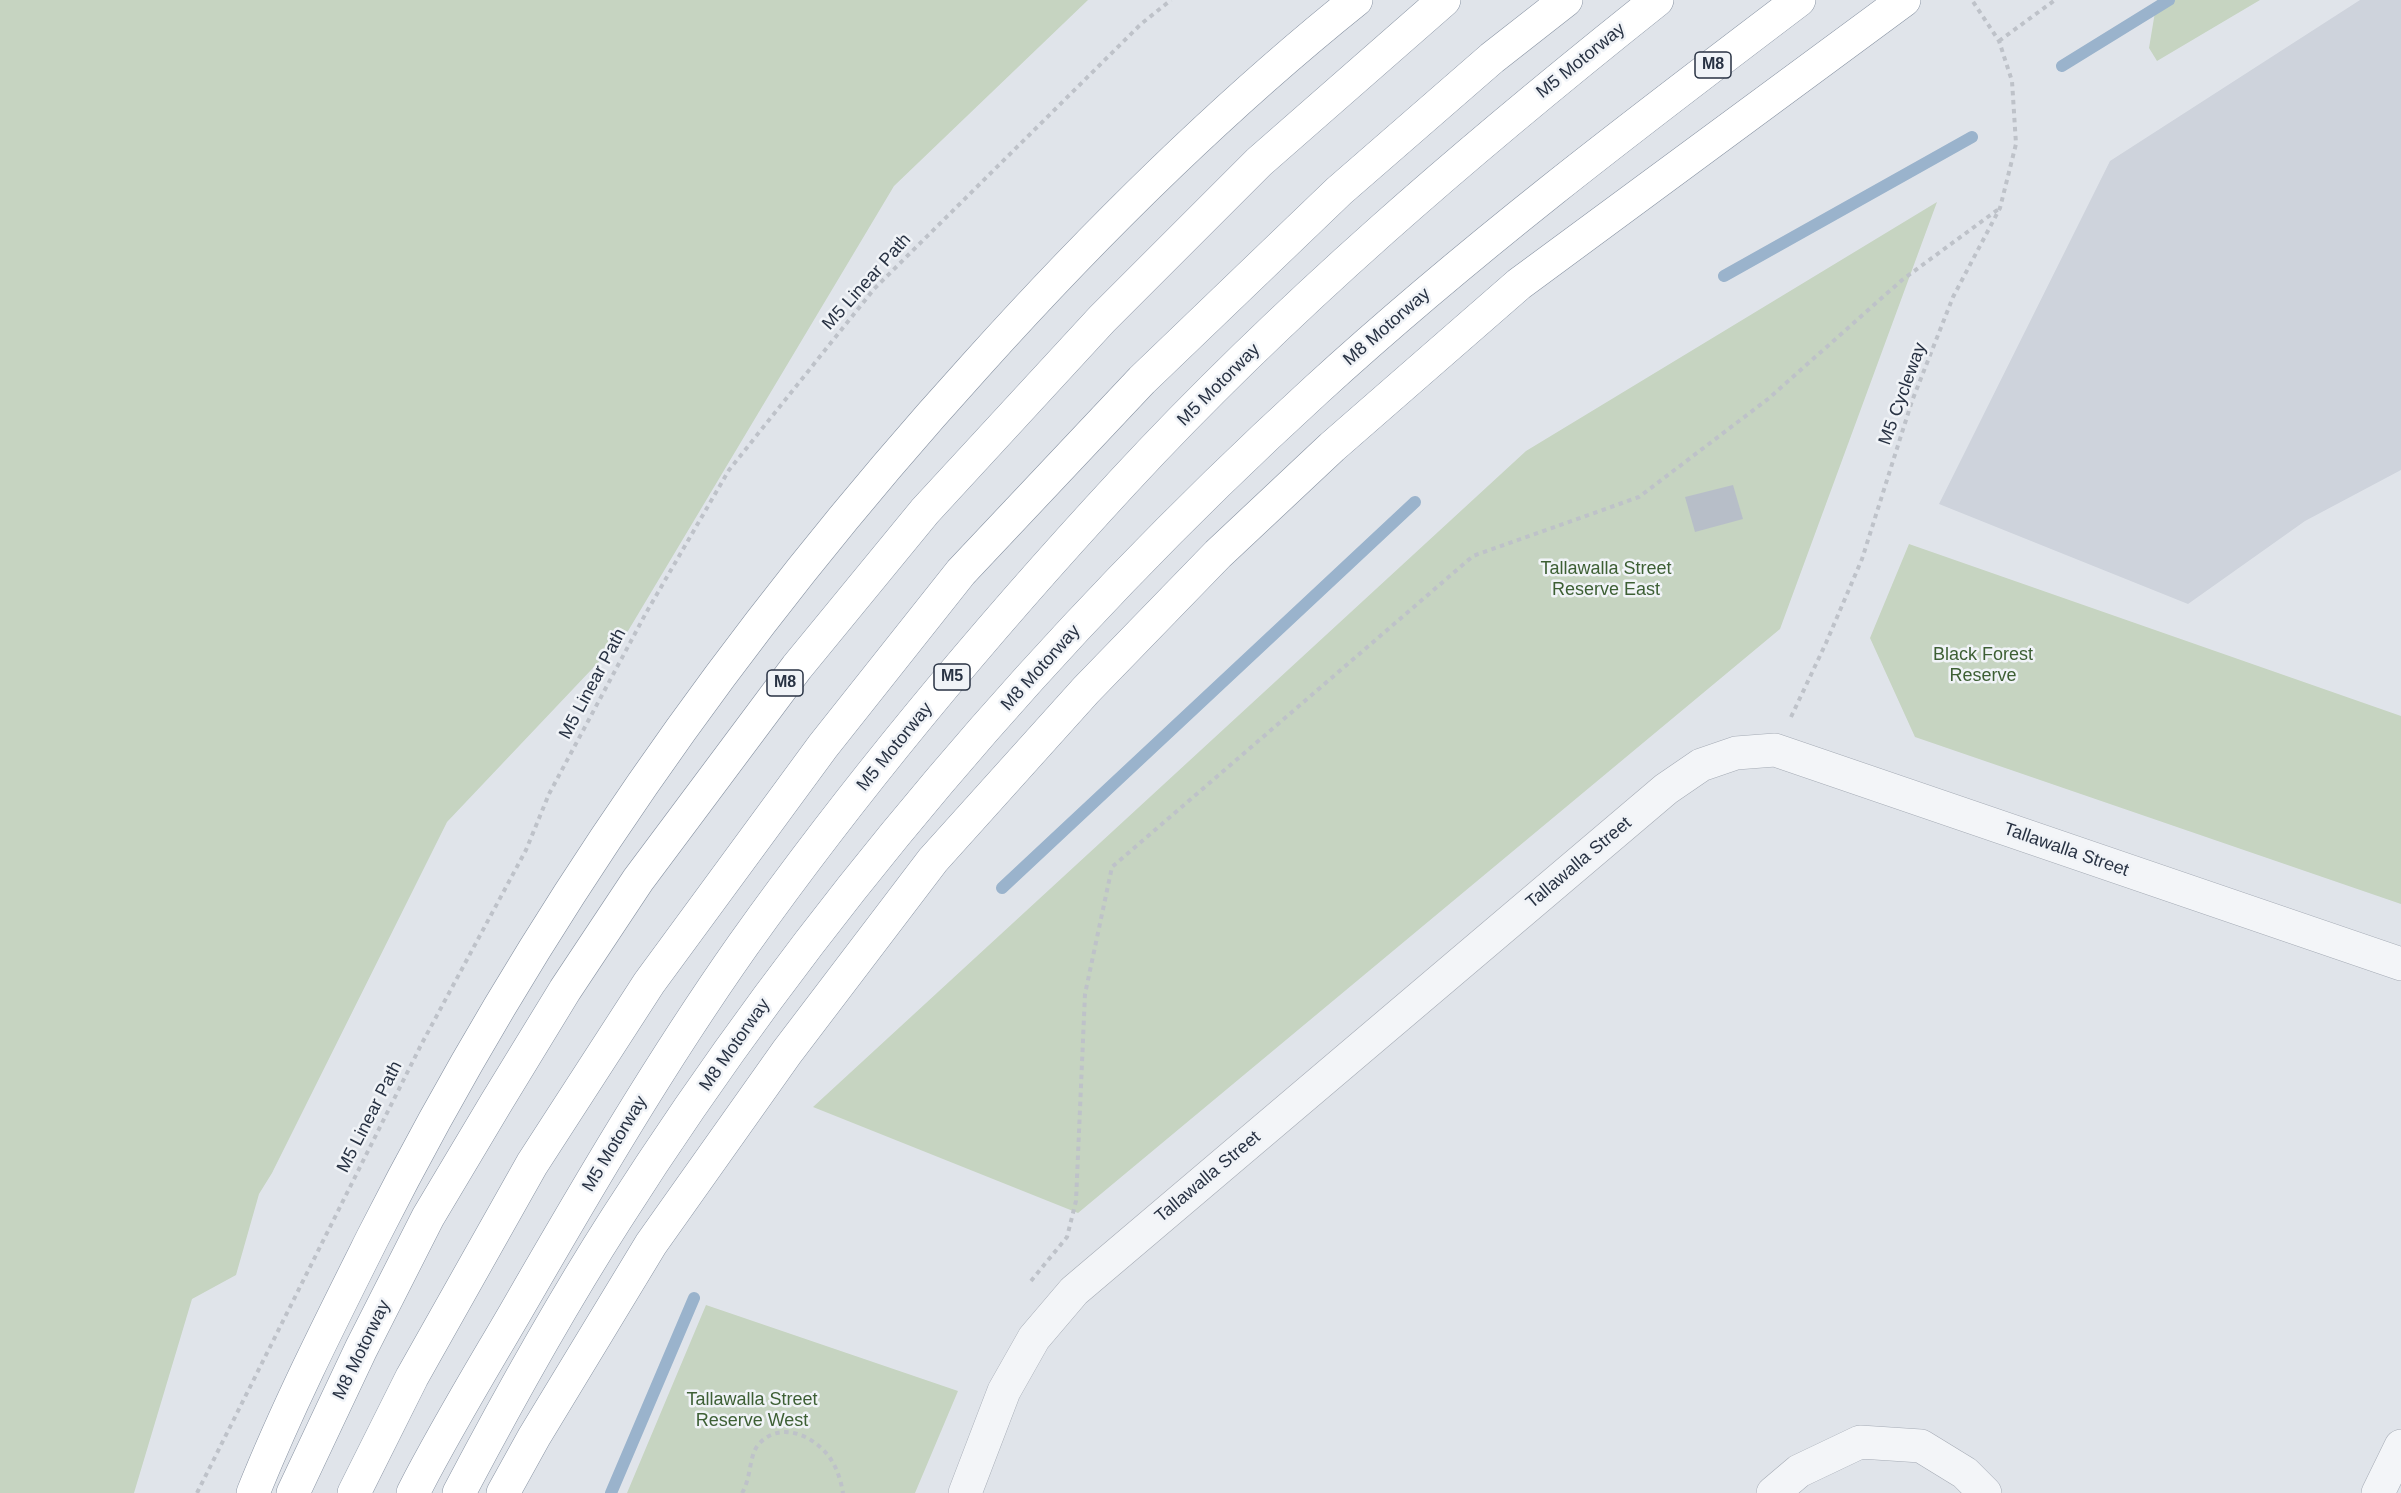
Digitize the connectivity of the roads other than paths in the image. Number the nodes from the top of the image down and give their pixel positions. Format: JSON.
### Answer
{"nodes":[{"id":1,"x":1356,"y":0,"type":"edge"},
{"id":2,"x":1444,"y":0,"type":"edge"},
{"id":3,"x":1566,"y":0,"type":"edge"},
{"id":4,"x":1657,"y":0,"type":"edge"},
{"id":5,"x":1799,"y":0,"type":"edge"},
{"id":6,"x":1904,"y":0,"type":"edge"},
{"id":7,"x":2401,"y":964,"type":"edge"},
{"id":8,"x":2401,"y":1446,"type":"edge"},
{"id":9,"x":254,"y":1493,"type":"edge"},
{"id":10,"x":293,"y":1493,"type":"edge"},
{"id":11,"x":354,"y":1493,"type":"edge"},
{"id":12,"x":412,"y":1493,"type":"edge"},
{"id":13,"x":459,"y":1493,"type":"edge"},
{"id":14,"x":504,"y":1493,"type":"edge"},
{"id":15,"x":965,"y":1493,"type":"edge"},
{"id":16,"x":1773,"y":1493,"type":"edge"},
{"id":17,"x":1985,"y":1493,"type":"edge"},
{"id":18,"x":2378,"y":1493,"type":"edge"}],
"edges":[{"from":1,"to":9,"type":"highway"},
{"from":2,"to":10,"type":"highway","name":"M8 Motorway","number":"M8"},
{"from":3,"to":11,"type":"highway"},
{"from":4,"to":12,"type":"highway","name":"M5 Motorway","number":"M5"},
{"from":5,"to":13,"type":"highway","name":"M8 Motorway","number":"M8"},
{"from":6,"to":14,"type":"highway"},
{"from":7,"to":15,"type":"street","name":"Tallawalla Street"},
{"from":8,"to":18,"type":"street"},
{"from":16,"to":17,"type":"street"}]}
